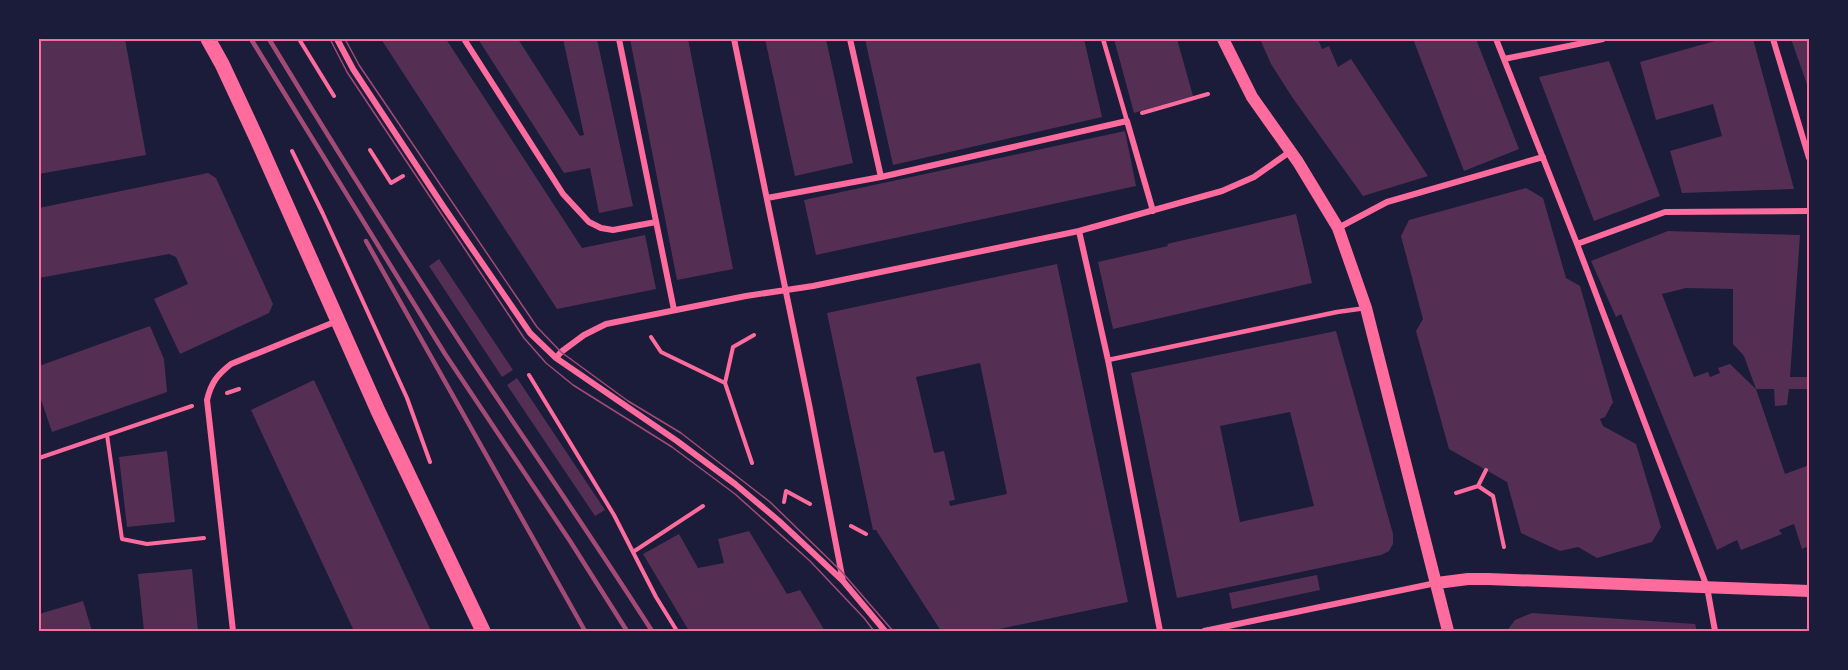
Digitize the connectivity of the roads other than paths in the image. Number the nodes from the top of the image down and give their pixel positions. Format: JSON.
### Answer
{"nodes":[{"id":1,"x":208,"y":39,"type":"edge"},
{"id":2,"x":337,"y":39,"type":"edge"},
{"id":3,"x":464,"y":39,"type":"edge"},
{"id":4,"x":618,"y":39,"type":"edge"},
{"id":5,"x":734,"y":39,"type":"edge"},
{"id":6,"x":850,"y":39,"type":"edge"},
{"id":7,"x":1103,"y":39,"type":"edge"},
{"id":8,"x":1223,"y":39,"type":"edge"},
{"id":9,"x":1496,"y":39,"type":"edge"},
{"id":10,"x":1603,"y":39,"type":"edge"},
{"id":11,"x":1773,"y":39,"type":"edge"},
{"id":12,"x":1504,"y":59,"type":"junction"},
{"id":13,"x":1127,"y":121,"type":"junction"},
{"id":14,"x":1291,"y":151,"type":"junction"},
{"id":15,"x":1543,"y":157,"type":"junction"},
{"id":16,"x":1809,"y":158,"type":"edge"},
{"id":17,"x":881,"y":177,"type":"junction"},
{"id":18,"x":768,"y":198,"type":"junction"},
{"id":19,"x":1153,"y":211,"type":"junction"},
{"id":20,"x":1809,"y":211,"type":"edge"},
{"id":21,"x":656,"y":222,"type":"junction"},
{"id":22,"x":1338,"y":228,"type":"junction"},
{"id":23,"x":1079,"y":231,"type":"junction"},
{"id":24,"x":1577,"y":244,"type":"junction"},
{"id":25,"x":786,"y":291,"type":"junction"},
{"id":26,"x":1366,"y":308,"type":"junction"},
{"id":27,"x":674,"y":310,"type":"junction"},
{"id":28,"x":337,"y":321,"type":"junction"},
{"id":29,"x":556,"y":358,"type":"junction"},
{"id":30,"x":1108,"y":360,"type":"junction"},
{"id":31,"x":843,"y":581,"type":"junction"},
{"id":32,"x":1437,"y":583,"type":"junction"},
{"id":33,"x":1707,"y":587,"type":"junction"},
{"id":34,"x":1809,"y":591,"type":"edge"},
{"id":35,"x":233,"y":631,"type":"edge"},
{"id":36,"x":483,"y":631,"type":"edge"},
{"id":37,"x":885,"y":631,"type":"edge"},
{"id":38,"x":1160,"y":631,"type":"edge"},
{"id":39,"x":1204,"y":631,"type":"edge"},
{"id":40,"x":1449,"y":631,"type":"edge"},
{"id":41,"x":1715,"y":631,"type":"edge"}],
"edges":[{"from":1,"to":28,"type":"main road"},
{"from":2,"to":29,"type":"street"},
{"from":3,"to":21,"type":"street"},
{"from":4,"to":21,"type":"street"},
{"from":5,"to":18,"type":"street"},
{"from":6,"to":17,"type":"street"},
{"from":7,"to":13,"type":"lane"},
{"from":8,"to":14,"type":"main road"},
{"from":9,"to":12,"type":"street"},
{"from":10,"to":12,"type":"street"},
{"from":11,"to":16,"type":"street"},
{"from":12,"to":15,"type":"street"},
{"from":13,"to":17,"type":"street"},
{"from":13,"to":19,"type":"street"},
{"from":14,"to":19,"type":"street"},
{"from":14,"to":22,"type":"main road"},
{"from":15,"to":22,"type":"street"},
{"from":15,"to":24,"type":"street"},
{"from":17,"to":18,"type":"street"},
{"from":18,"to":25,"type":"street"},
{"from":19,"to":23,"type":"street"},
{"from":20,"to":24,"type":"street"},
{"from":21,"to":27,"type":"street"},
{"from":22,"to":26,"type":"main road"},
{"from":23,"to":25,"type":"street"},
{"from":23,"to":30,"type":"street"},
{"from":24,"to":33,"type":"street"},
{"from":25,"to":27,"type":"street"},
{"from":25,"to":31,"type":"street"},
{"from":26,"to":30,"type":"lane"},
{"from":26,"to":32,"type":"main road"},
{"from":27,"to":29,"type":"street"},
{"from":28,"to":35,"type":"street"},
{"from":28,"to":36,"type":"main road"},
{"from":29,"to":31,"type":"street"},
{"from":30,"to":38,"type":"street"},
{"from":31,"to":37,"type":"street"},
{"from":32,"to":33,"type":"main road"},
{"from":32,"to":39,"type":"street"},
{"from":32,"to":40,"type":"main road"},
{"from":33,"to":34,"type":"main road"},
{"from":33,"to":41,"type":"street"}]}
